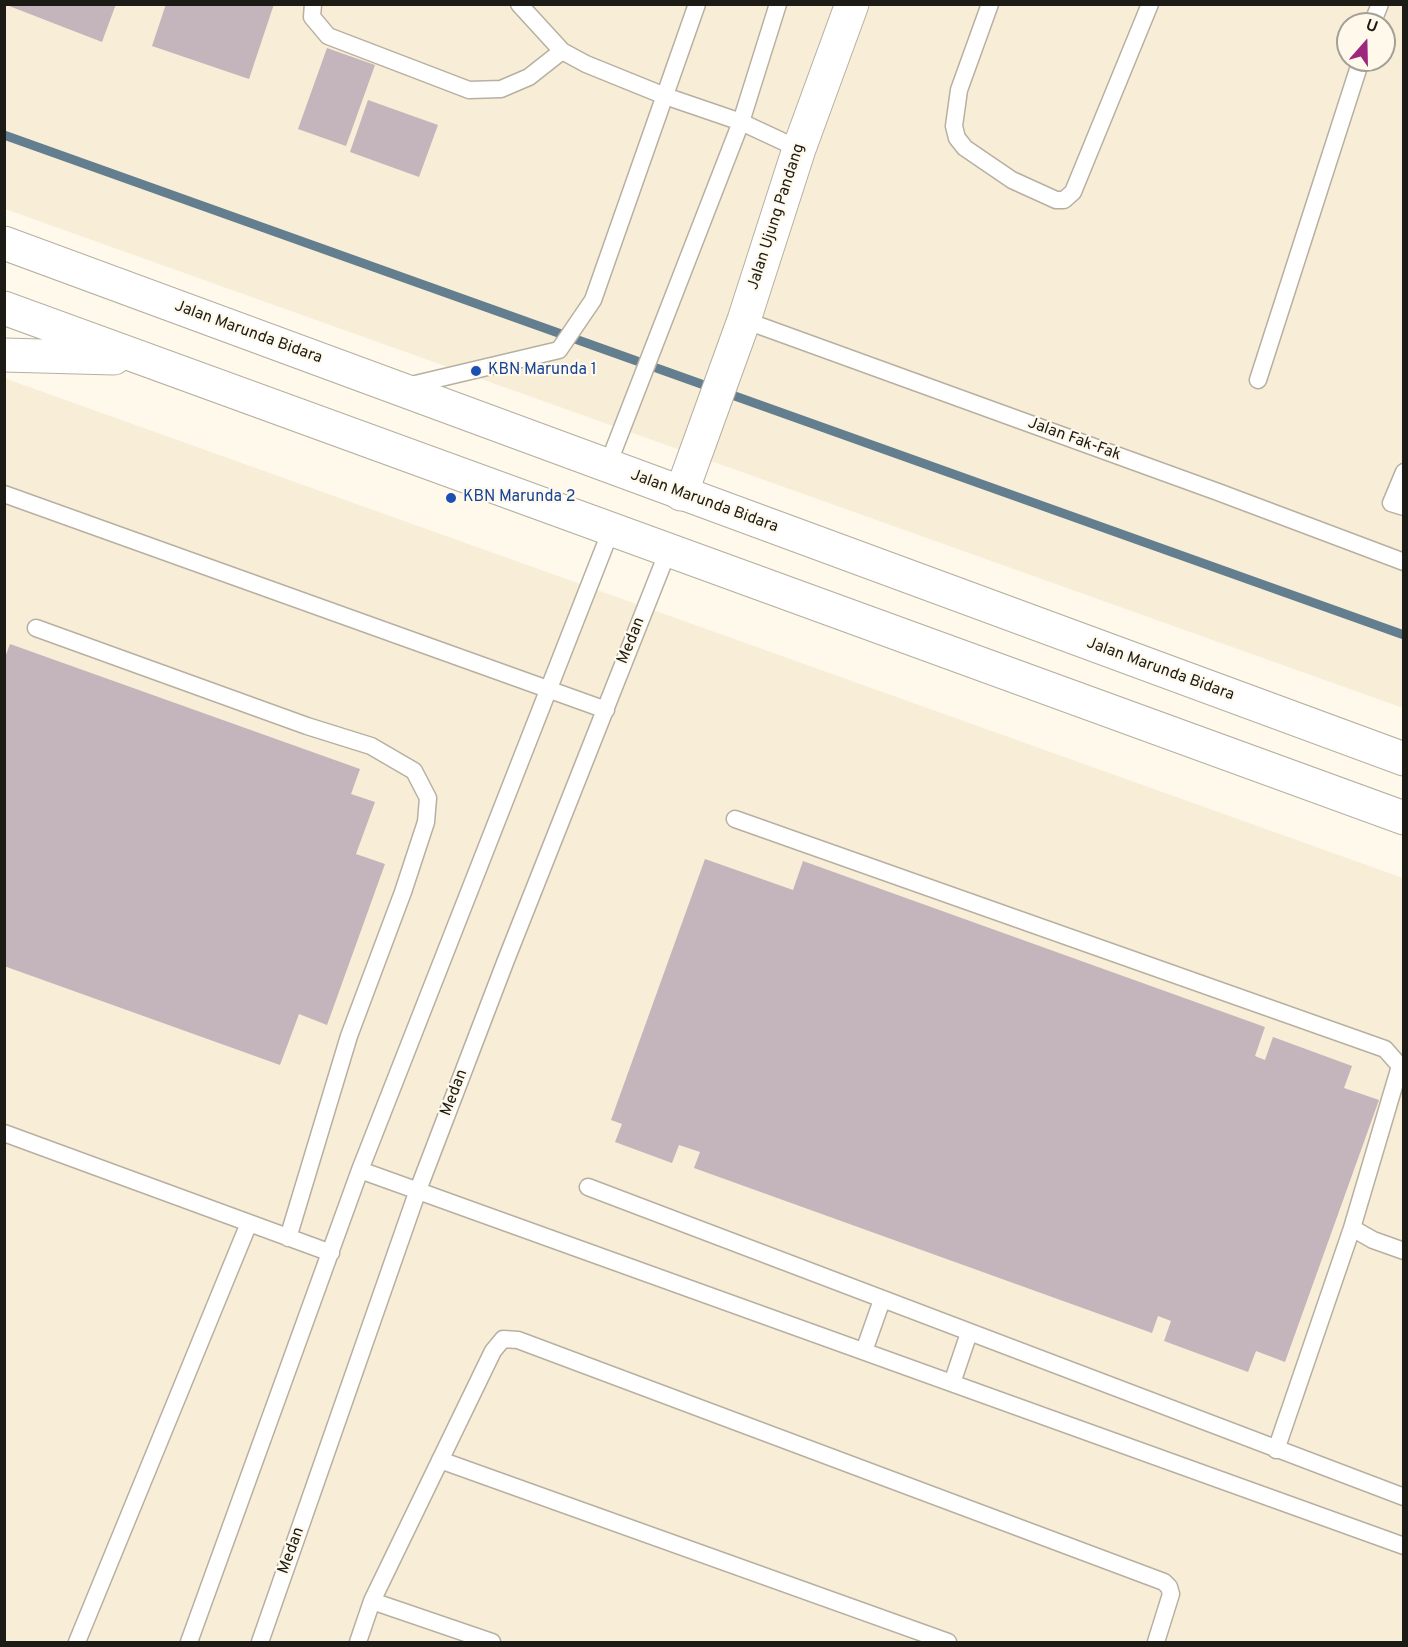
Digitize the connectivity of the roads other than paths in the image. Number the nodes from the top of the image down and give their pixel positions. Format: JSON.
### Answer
{"nodes":[{"id":1,"x":313,"y":4,"type":"edge"},
{"id":2,"x":519,"y":4,"type":"edge"},
{"id":3,"x":697,"y":4,"type":"edge"},
{"id":4,"x":778,"y":4,"type":"edge"},
{"id":5,"x":852,"y":4,"type":"edge"},
{"id":6,"x":990,"y":4,"type":"edge"},
{"id":7,"x":1150,"y":4,"type":"edge"},
{"id":8,"x":562,"y":51,"type":"junction"},
{"id":9,"x":1357,"y":72,"type":"edge"},
{"id":10,"x":665,"y":96,"type":"junction"},
{"id":11,"x":741,"y":122,"type":"junction"},
{"id":12,"x":800,"y":149,"type":"junction"},
{"id":13,"x":4,"y":243,"type":"edge"},
{"id":14,"x":11,"y":311,"type":"edge"},
{"id":15,"x":744,"y":320,"type":"junction"},
{"id":16,"x":4,"y":355,"type":"edge"},
{"id":17,"x":143,"y":358,"type":"junction"},
{"id":18,"x":1258,"y":380,"type":"dead end"},
{"id":19,"x":397,"y":388,"type":"junction"},
{"id":20,"x":607,"y":467,"type":"junction"},
{"id":21,"x":1404,"y":472,"type":"edge"},
{"id":22,"x":4,"y":494,"type":"edge"},
{"id":23,"x":681,"y":494,"type":"junction"},
{"id":24,"x":1404,"y":507,"type":"edge"},
{"id":25,"x":610,"y":530,"type":"junction"},
{"id":26,"x":668,"y":551,"type":"junction"},
{"id":27,"x":1404,"y":562,"type":"edge"},
{"id":28,"x":36,"y":628,"type":"dead end"},
{"id":29,"x":547,"y":690,"type":"junction"},
{"id":30,"x":606,"y":710,"type":"junction"},
{"id":31,"x":1404,"y":759,"type":"edge"},
{"id":32,"x":1404,"y":818,"type":"edge"},
{"id":33,"x":735,"y":819,"type":"dead end"},
{"id":34,"x":4,"y":1133,"type":"edge"},
{"id":35,"x":360,"y":1170,"type":"junction"},
{"id":36,"x":588,"y":1187,"type":"dead end"},
{"id":37,"x":418,"y":1190,"type":"junction"},
{"id":38,"x":249,"y":1223,"type":"junction"},
{"id":39,"x":1352,"y":1228,"type":"junction"},
{"id":40,"x":288,"y":1238,"type":"junction"},
{"id":41,"x":1404,"y":1251,"type":"edge"},
{"id":42,"x":330,"y":1253,"type":"junction"},
{"id":43,"x":882,"y":1300,"type":"junction"},
{"id":44,"x":969,"y":1333,"type":"junction"},
{"id":45,"x":864,"y":1351,"type":"junction"},
{"id":46,"x":952,"y":1383,"type":"junction"},
{"id":47,"x":1276,"y":1450,"type":"junction"},
{"id":48,"x":440,"y":1460,"type":"junction"},
{"id":49,"x":1404,"y":1497,"type":"edge"},
{"id":50,"x":1404,"y":1546,"type":"edge"},
{"id":51,"x":372,"y":1601,"type":"junction"},
{"id":52,"x":77,"y":1642,"type":"edge"},
{"id":53,"x":189,"y":1642,"type":"edge"},
{"id":54,"x":260,"y":1642,"type":"edge"},
{"id":55,"x":358,"y":1642,"type":"edge"},
{"id":56,"x":492,"y":1642,"type":"edge"},
{"id":57,"x":948,"y":1642,"type":"edge"},
{"id":58,"x":1156,"y":1642,"type":"edge"}],
"edges":[{"from":1,"to":8,"type":"lane"},
{"from":2,"to":8,"type":"lane"},
{"from":3,"to":10,"type":"lane"},
{"from":4,"to":11,"type":"lane"},
{"from":5,"to":12,"type":"main road","name":"Jalan Ujung Pandang"},
{"from":6,"to":7,"type":"lane"},
{"from":8,"to":10,"type":"lane"},
{"from":9,"to":18,"type":"lane"},
{"from":10,"to":11,"type":"lane"},
{"from":10,"to":19,"type":"lane"},
{"from":11,"to":12,"type":"lane"},
{"from":11,"to":20,"type":"lane"},
{"from":12,"to":15,"type":"main road","name":"Jalan Ujung Pandang"},
{"from":13,"to":19,"type":"main road","name":"Jalan Marunda Bidara"},
{"from":14,"to":17,"type":"main road"},
{"from":15,"to":23,"type":"main road","name":"Jalan Ujung Pandang"},
{"from":15,"to":27,"type":"lane","name":"Jalan Fak-Fak"},
{"from":16,"to":17,"type":"main road"},
{"from":17,"to":25,"type":"main road"},
{"from":19,"to":20,"type":"main road","name":"Jalan Marunda Bidara"},
{"from":20,"to":23,"type":"main road","name":"Jalan Marunda Bidara"},
{"from":21,"to":24,"type":"lane"},
{"from":22,"to":29,"type":"lane"},
{"from":23,"to":31,"type":"main road","name":"Jalan Marunda Bidara"},
{"from":25,"to":26,"type":"main road"},
{"from":25,"to":29,"type":"lane"},
{"from":26,"to":30,"type":"lane","name":"Medan"},
{"from":26,"to":32,"type":"main road"},
{"from":28,"to":40,"type":"lane"},
{"from":29,"to":30,"type":"lane"},
{"from":29,"to":35,"type":"lane"},
{"from":30,"to":37,"type":"lane","name":"Medan"},
{"from":33,"to":39,"type":"lane"},
{"from":34,"to":38,"type":"lane"},
{"from":35,"to":37,"type":"lane"},
{"from":35,"to":42,"type":"lane"},
{"from":36,"to":43,"type":"lane"},
{"from":37,"to":45,"type":"lane"},
{"from":37,"to":54,"type":"lane","name":"Medan"},
{"from":38,"to":40,"type":"lane"},
{"from":38,"to":52,"type":"lane"},
{"from":39,"to":41,"type":"lane"},
{"from":39,"to":47,"type":"lane"},
{"from":40,"to":42,"type":"lane"},
{"from":42,"to":53,"type":"lane"},
{"from":43,"to":44,"type":"lane"},
{"from":43,"to":45,"type":"lane"},
{"from":44,"to":46,"type":"lane"},
{"from":44,"to":47,"type":"lane"},
{"from":45,"to":46,"type":"lane"},
{"from":46,"to":50,"type":"lane"},
{"from":47,"to":49,"type":"lane"},
{"from":48,"to":51,"type":"lane"},
{"from":48,"to":57,"type":"lane"},
{"from":48,"to":58,"type":"lane"},
{"from":51,"to":55,"type":"lane"},
{"from":51,"to":56,"type":"lane"}]}
